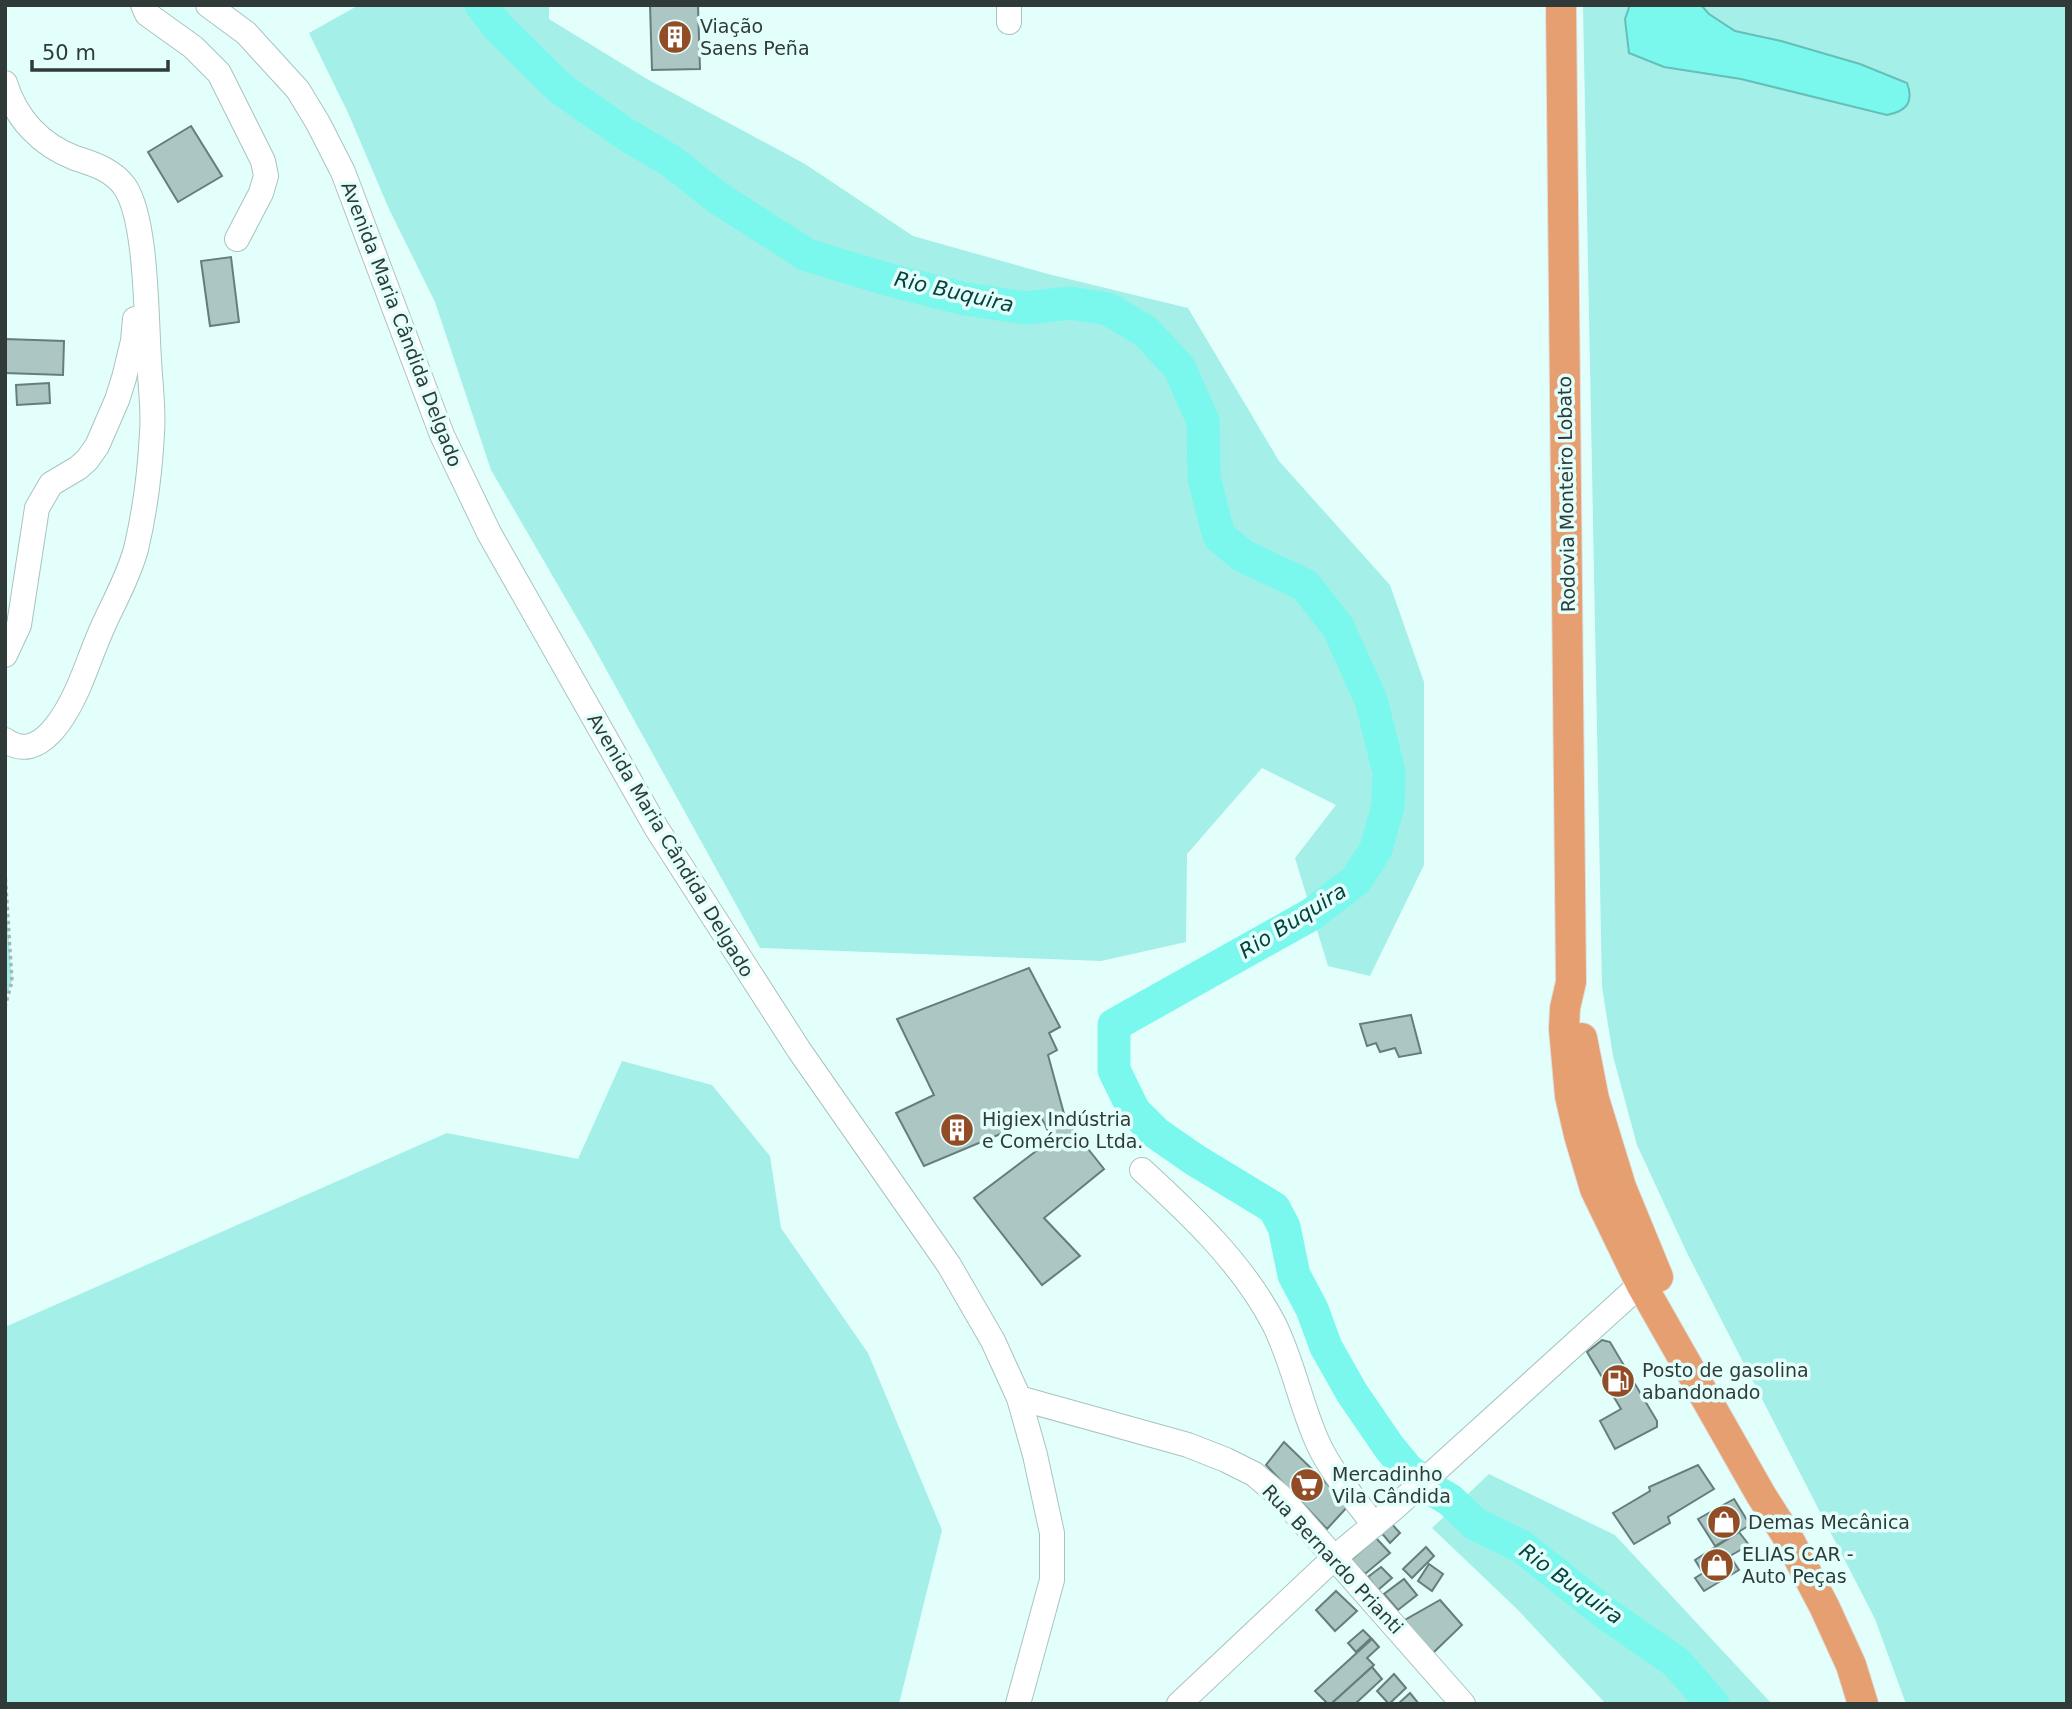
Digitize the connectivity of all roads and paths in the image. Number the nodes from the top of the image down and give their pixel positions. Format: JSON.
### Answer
{"nodes":[{"id":1,"x":143,"y":5,"type":"edge"},
{"id":2,"x":208,"y":5,"type":"edge"},
{"id":3,"x":1561,"y":5,"type":"edge"},
{"id":4,"x":5,"y":83,"type":"edge"},
{"id":5,"x":237,"y":239,"type":"dead end"},
{"id":6,"x":145,"y":292,"type":"junction"},
{"id":7,"x":5,"y":655,"type":"edge"},
{"id":8,"x":5,"y":740,"type":"edge"},
{"id":9,"x":5,"y":872,"type":"edge"},
{"id":10,"x":5,"y":1007,"type":"edge"},
{"id":11,"x":1142,"y":1170,"type":"dead end"},
{"id":12,"x":1649,"y":1279,"type":"junction"},
{"id":13,"x":1019,"y":1398,"type":"junction"},
{"id":14,"x":1374,"y":1525,"type":"junction"},
{"id":15,"x":1334,"y":1558,"type":"junction"},
{"id":16,"x":1869,"y":1702,"type":"edge"},
{"id":17,"x":1018,"y":1704,"type":"edge"},
{"id":18,"x":1179,"y":1704,"type":"edge"},
{"id":19,"x":1463,"y":1704,"type":"edge"}],
"edges":[{"from":1,"to":5,"type":"street"},
{"from":2,"to":13,"type":"street","name":"Avenida Maria Cândida Delgado"},
{"from":3,"to":12,"type":"main road","name":"Rodovia Monteiro Lobato"},
{"from":4,"to":6,"type":"street"},
{"from":6,"to":7,"type":"street"},
{"from":6,"to":8,"type":"street"},
{"from":9,"to":10,"type":"path"},
{"from":11,"to":14,"type":"street"},
{"from":12,"to":14,"type":"street"},
{"from":12,"to":16,"type":"main road","name":"Rodovia Monteiro Lobato"},
{"from":12,"to":16,"type":"main road","name":"Rodovia Monteiro Lobato"},
{"from":13,"to":15,"type":"street","name":"Rua Bernardo Prianti"},
{"from":13,"to":17,"type":"street","name":"Avenida Maria Cândida Delgado"},
{"from":14,"to":15,"type":"street"},
{"from":15,"to":18,"type":"street"},
{"from":15,"to":19,"type":"street","name":"Rua Bernardo Prianti"}]}
